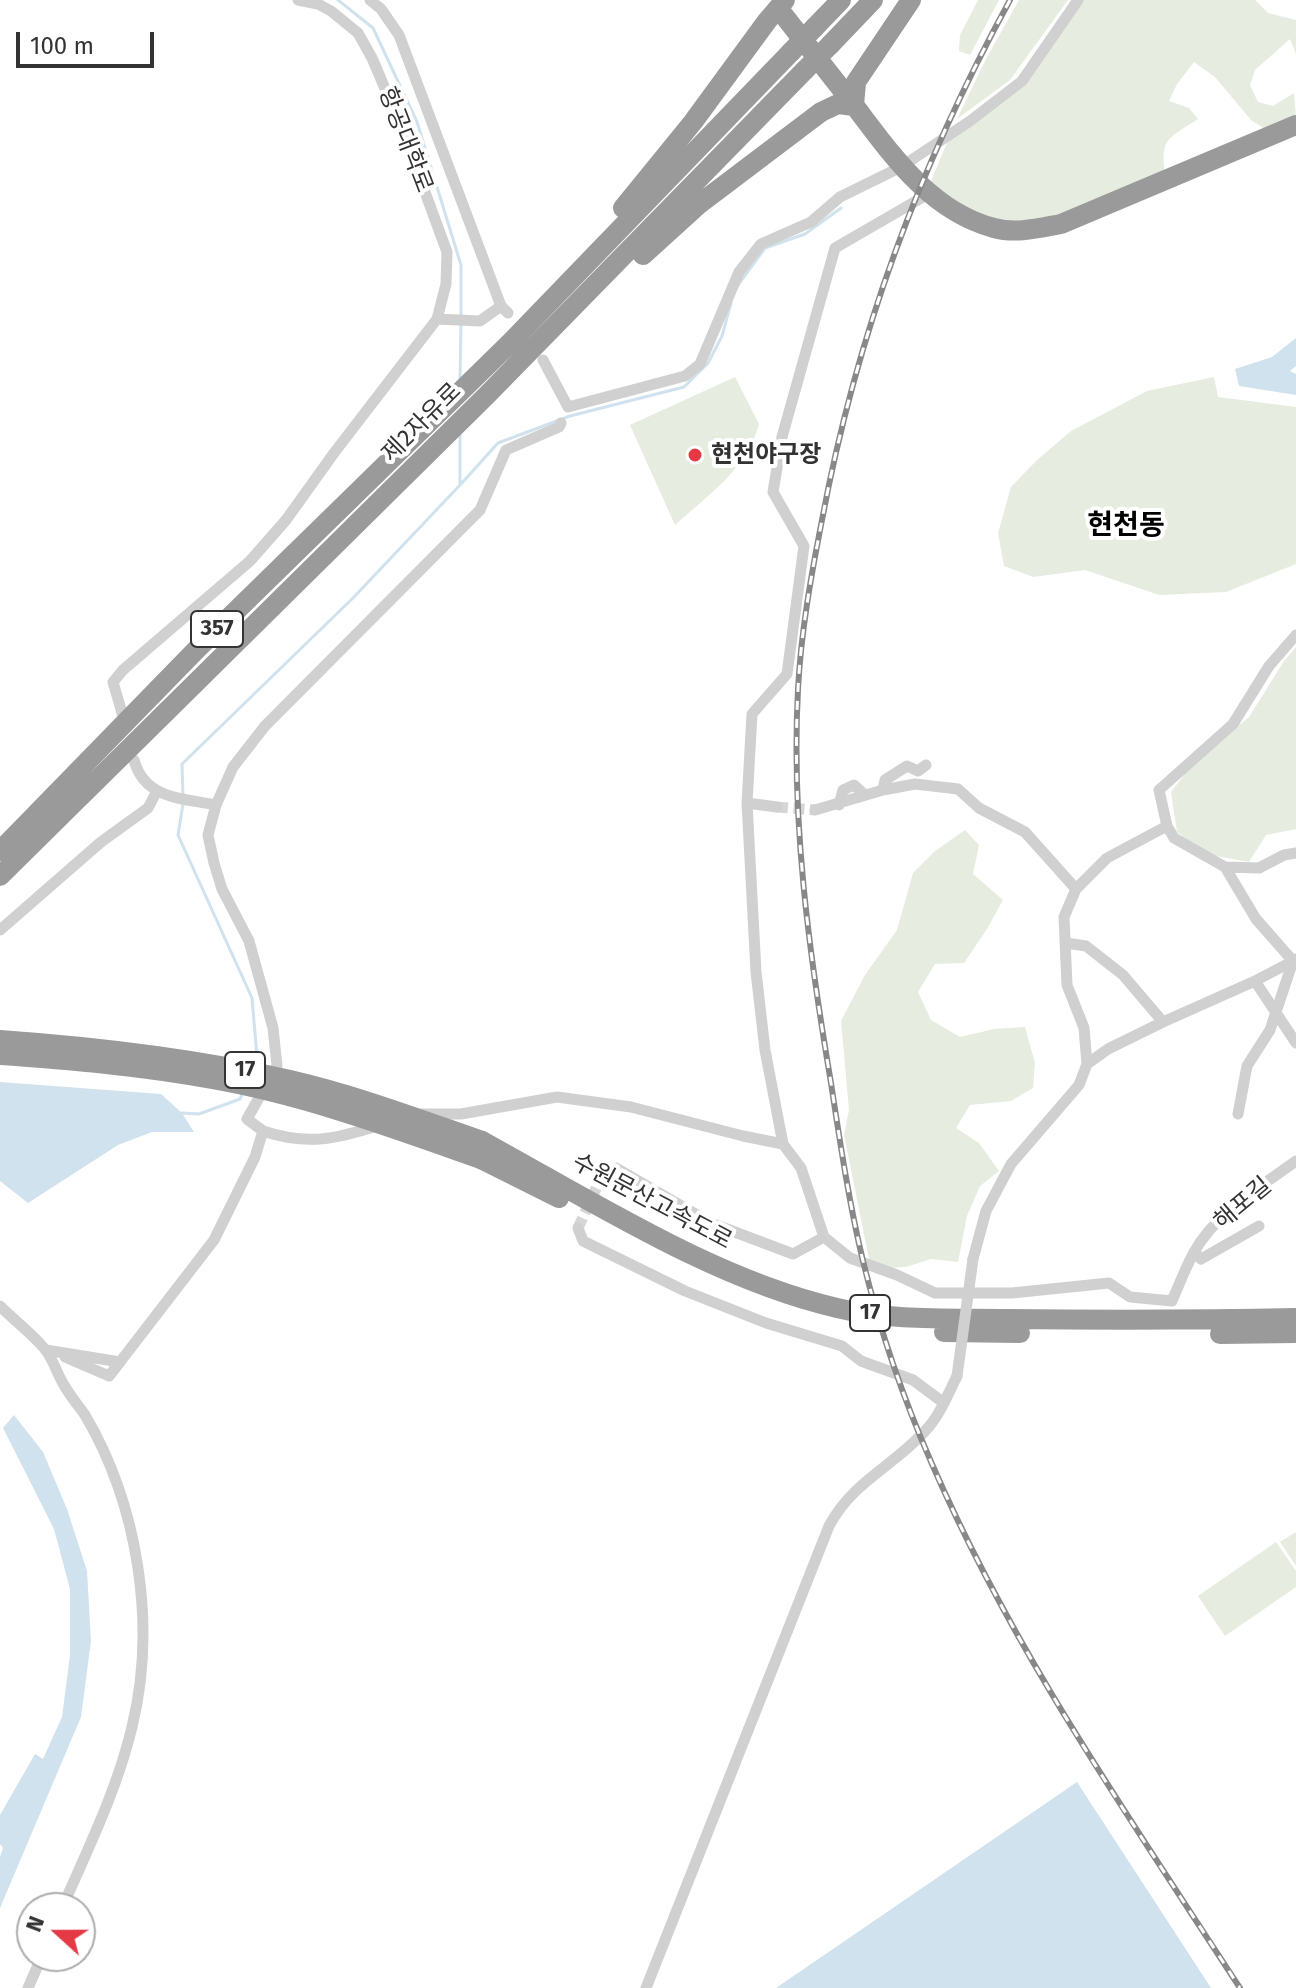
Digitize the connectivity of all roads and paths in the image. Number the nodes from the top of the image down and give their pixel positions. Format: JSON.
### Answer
{"nodes":[{"id":1,"x":298,"y":0,"type":"edge"},
{"id":2,"x":370,"y":0,"type":"edge"},
{"id":3,"x":841,"y":0,"type":"edge"},
{"id":4,"x":873,"y":0,"type":"edge"},
{"id":5,"x":911,"y":0,"type":"edge"},
{"id":6,"x":1078,"y":0,"type":"edge"},
{"id":7,"x":782,"y":4,"type":"edge"},
{"id":8,"x":854,"y":106,"type":"junction"},
{"id":9,"x":1296,"y":125,"type":"edge"},
{"id":10,"x":901,"y":167,"type":"junction"},
{"id":11,"x":930,"y":193,"type":"junction"},
{"id":12,"x":444,"y":320,"type":"junction"},
{"id":13,"x":525,"y":354,"type":"junction"},
{"id":14,"x":561,"y":423,"type":"dead end"},
{"id":15,"x":1296,"y":635,"type":"edge"},
{"id":16,"x":122,"y":713,"type":"dead end"},
{"id":17,"x":134,"y":760,"type":"dead end"},
{"id":18,"x":926,"y":765,"type":"dead end"},
{"id":19,"x":883,"y":790,"type":"junction"},
{"id":20,"x":157,"y":791,"type":"junction"},
{"id":21,"x":747,"y":803,"type":"junction"},
{"id":22,"x":216,"y":805,"type":"junction"},
{"id":23,"x":777,"y":807,"type":"tunnel mouth"},
{"id":24,"x":815,"y":810,"type":"tunnel mouth"},
{"id":25,"x":1167,"y":826,"type":"junction"},
{"id":26,"x":0,"y":851,"type":"edge"},
{"id":27,"x":1296,"y":853,"type":"edge"},
{"id":28,"x":1225,"y":867,"type":"junction"},
{"id":29,"x":0,"y":876,"type":"edge"},
{"id":30,"x":1076,"y":889,"type":"junction"},
{"id":31,"x":0,"y":930,"type":"edge"},
{"id":32,"x":1066,"y":943,"type":"junction"},
{"id":33,"x":1294,"y":960,"type":"edge"},
{"id":34,"x":1255,"y":981,"type":"junction"},
{"id":35,"x":1276,"y":1012,"type":"junction"},
{"id":36,"x":1163,"y":1022,"type":"junction"},
{"id":37,"x":0,"y":1040,"type":"edge"},
{"id":38,"x":1296,"y":1043,"type":"edge"},
{"id":39,"x":0,"y":1055,"type":"edge"},
{"id":40,"x":1087,"y":1064,"type":"junction"},
{"id":41,"x":1238,"y":1114,"type":"dead end"},
{"id":42,"x":263,"y":1131,"type":"junction"},
{"id":43,"x":783,"y":1144,"type":"junction"},
{"id":44,"x":481,"y":1150,"type":"junction"},
{"id":45,"x":1295,"y":1163,"type":"edge"},
{"id":46,"x":604,"y":1171,"type":"dead end"},
{"id":47,"x":1259,"y":1226,"type":"dead end"},
{"id":48,"x":578,"y":1228,"type":"dead end"},
{"id":49,"x":824,"y":1237,"type":"junction"},
{"id":50,"x":1194,"y":1252,"type":"junction"},
{"id":51,"x":0,"y":1306,"type":"edge"},
{"id":52,"x":1296,"y":1318,"type":"edge"},
{"id":53,"x":1296,"y":1333,"type":"edge"},
{"id":54,"x":46,"y":1350,"type":"junction"},
{"id":55,"x":944,"y":1403,"type":"junction"},
{"id":56,"x":69,"y":1892,"type":"edge"},
{"id":57,"x":646,"y":1988,"type":"edge"}],
"edges":[{"from":1,"to":12,"type":"street","name":"항공대학로"},
{"from":2,"to":12,"type":"street","name":"항공대학로"},
{"from":3,"to":13,"type":"highway","name":"제2자유로","number":"357","bridge":true},
{"from":4,"to":13,"type":"highway","name":"제2자유로","number":"357","bridge":true},
{"from":5,"to":8,"type":"highway"},
{"from":6,"to":10,"type":"street"},
{"from":7,"to":8,"type":"highway"},
{"from":7,"to":13,"type":"highway"},
{"from":8,"to":10,"type":"highway"},
{"from":8,"to":13,"type":"highway"},
{"from":9,"to":11,"type":"highway"},
{"from":10,"to":11,"type":"highway"},
{"from":10,"to":13,"type":"street"},
{"from":11,"to":21,"type":"street"},
{"from":12,"to":16,"type":"street"},
{"from":13,"to":26,"type":"highway","name":"제2자유로","number":"357"},
{"from":13,"to":29,"type":"highway","name":"제2자유로","number":"357"},
{"from":14,"to":22,"type":"street"},
{"from":15,"to":25,"type":"street"},
{"from":17,"to":20,"type":"street"},
{"from":18,"to":19,"type":"street"},
{"from":19,"to":24,"type":"street"},
{"from":19,"to":30,"type":"street"},
{"from":20,"to":22,"type":"street"},
{"from":20,"to":31,"type":"street"},
{"from":21,"to":23,"type":"street"},
{"from":21,"to":43,"type":"street"},
{"from":22,"to":42,"type":"street"},
{"from":25,"to":28,"type":"street"},
{"from":25,"to":30,"type":"street"},
{"from":27,"to":28,"type":"street"},
{"from":28,"to":33,"type":"street"},
{"from":30,"to":32,"type":"street"},
{"from":32,"to":36,"type":"street"},
{"from":32,"to":40,"type":"street"},
{"from":33,"to":34,"type":"street"},
{"from":33,"to":35,"type":"street"},
{"from":34,"to":35,"type":"street"},
{"from":34,"to":36,"type":"street"},
{"from":35,"to":38,"type":"street"},
{"from":35,"to":41,"type":"street"},
{"from":36,"to":40,"type":"street"},
{"from":37,"to":44,"type":"highway","name":"수원문산고속도로","number":"17","bridge":true},
{"from":39,"to":44,"type":"highway","name":"수원문산고속도로","number":"17","bridge":true},
{"from":40,"to":55,"type":"street","bridge":true},
{"from":42,"to":43,"type":"street"},
{"from":42,"to":54,"type":"street"},
{"from":43,"to":49,"type":"street"},
{"from":44,"to":52,"type":"highway","name":"수원문산고속도로","number":"17"},
{"from":44,"to":53,"type":"highway","name":"수원문산고속도로","number":"17"},
{"from":45,"to":50,"type":"street","name":"해포길"},
{"from":46,"to":49,"type":"street"},
{"from":47,"to":50,"type":"street","name":"해포길"},
{"from":48,"to":55,"type":"street"},
{"from":49,"to":50,"type":"street","name":"해포길"},
{"from":51,"to":54,"type":"street"},
{"from":54,"to":56,"type":"street"},
{"from":55,"to":57,"type":"street"}]}
